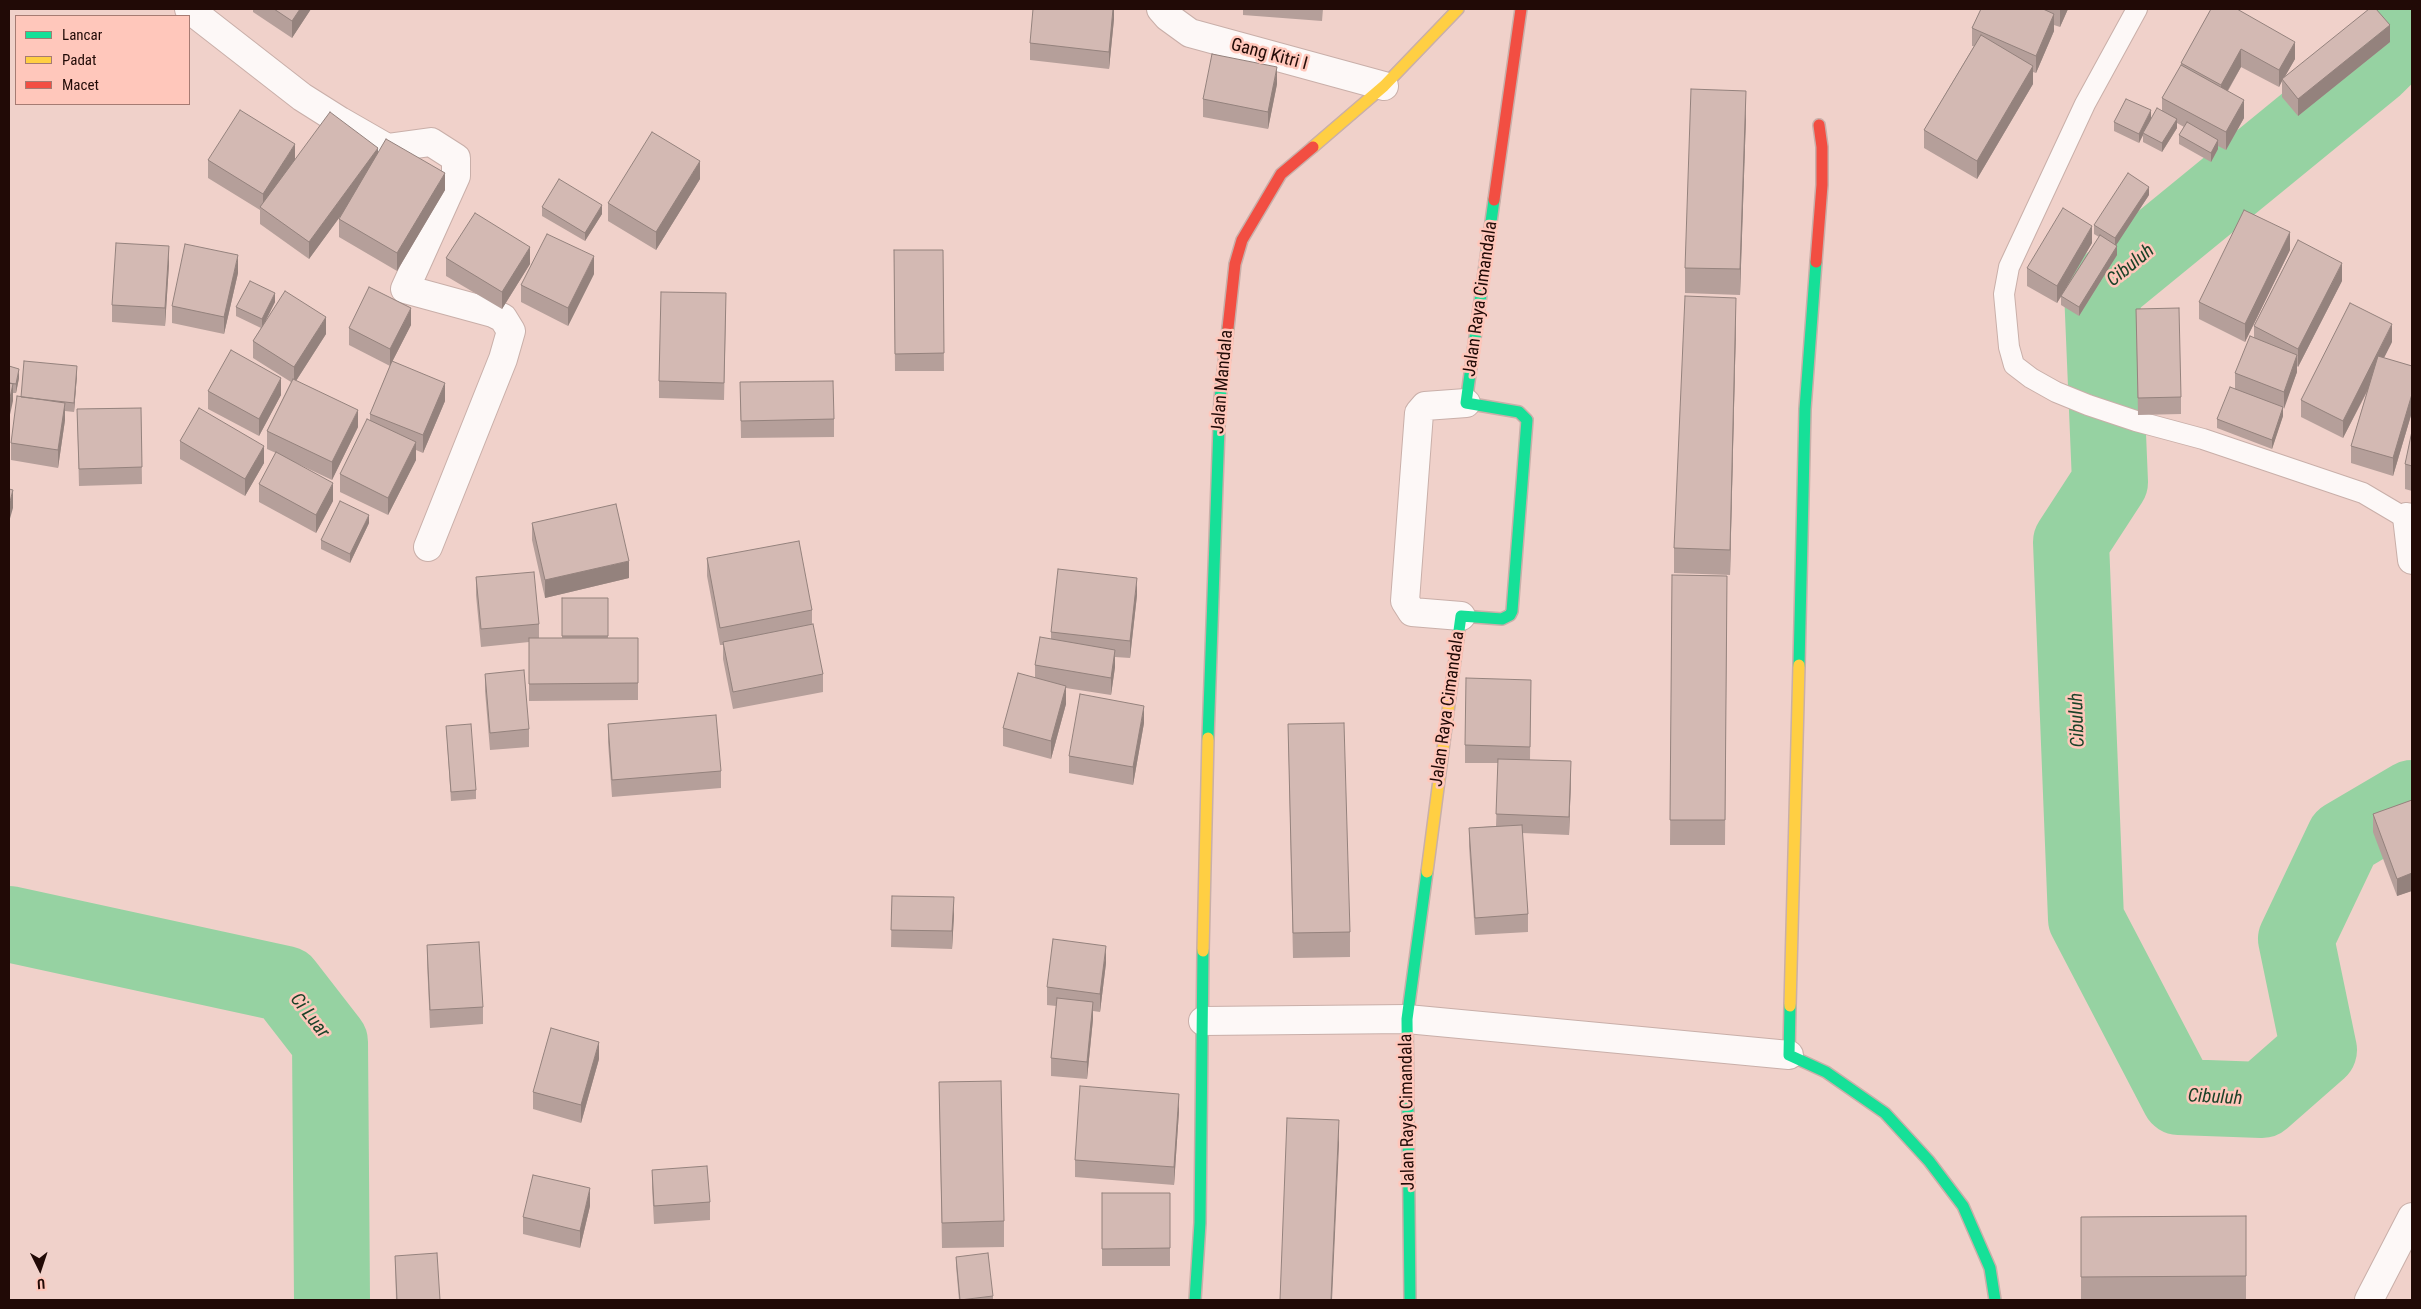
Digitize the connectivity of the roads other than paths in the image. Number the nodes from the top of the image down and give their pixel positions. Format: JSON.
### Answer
{"nodes":[{"id":1,"x":189,"y":9,"type":"edge"},
{"id":2,"x":1161,"y":9,"type":"edge"},
{"id":3,"x":1458,"y":9,"type":"edge"},
{"id":4,"x":1521,"y":9,"type":"edge"},
{"id":5,"x":2136,"y":9,"type":"edge"},
{"id":6,"x":1384,"y":86,"type":"junction"},
{"id":7,"x":1820,"y":125,"type":"dead end"},
{"id":8,"x":1466,"y":403,"type":"junction"},
{"id":9,"x":2410,"y":520,"type":"edge"},
{"id":10,"x":428,"y":548,"type":"dead end"},
{"id":11,"x":2412,"y":560,"type":"edge"},
{"id":12,"x":1461,"y":616,"type":"junction"},
{"id":13,"x":1407,"y":1019,"type":"junction"},
{"id":14,"x":1203,"y":1021,"type":"junction"},
{"id":15,"x":1790,"y":1055,"type":"junction"},
{"id":16,"x":2412,"y":1217,"type":"edge"},
{"id":17,"x":1195,"y":1300,"type":"edge"},
{"id":18,"x":1410,"y":1300,"type":"edge"},
{"id":19,"x":1995,"y":1300,"type":"edge"},
{"id":20,"x":2368,"y":1300,"type":"edge"}],
"edges":[{"from":1,"to":10,"type":"street"},
{"from":2,"to":6,"type":"street","name":"Gang Kitri I"},
{"from":3,"to":6,"type":"street","name":"Jalan Mandala"},
{"from":4,"to":8,"type":"street","name":"Jalan Raya Cimandala"},
{"from":5,"to":9,"type":"lane"},
{"from":6,"to":14,"type":"street","name":"Jalan Mandala"},
{"from":7,"to":15,"type":"street"},
{"from":8,"to":12,"type":"street"},
{"from":8,"to":12,"type":"street","name":"Jalan Raya Cimandala"},
{"from":9,"to":11,"type":"street"},
{"from":12,"to":13,"type":"street","name":"Jalan Raya Cimandala"},
{"from":13,"to":14,"type":"street"},
{"from":13,"to":15,"type":"street"},
{"from":13,"to":18,"type":"street","name":"Jalan Raya Cimandala"},
{"from":14,"to":17,"type":"street"},
{"from":15,"to":19,"type":"street"},
{"from":16,"to":20,"type":"street"}]}
